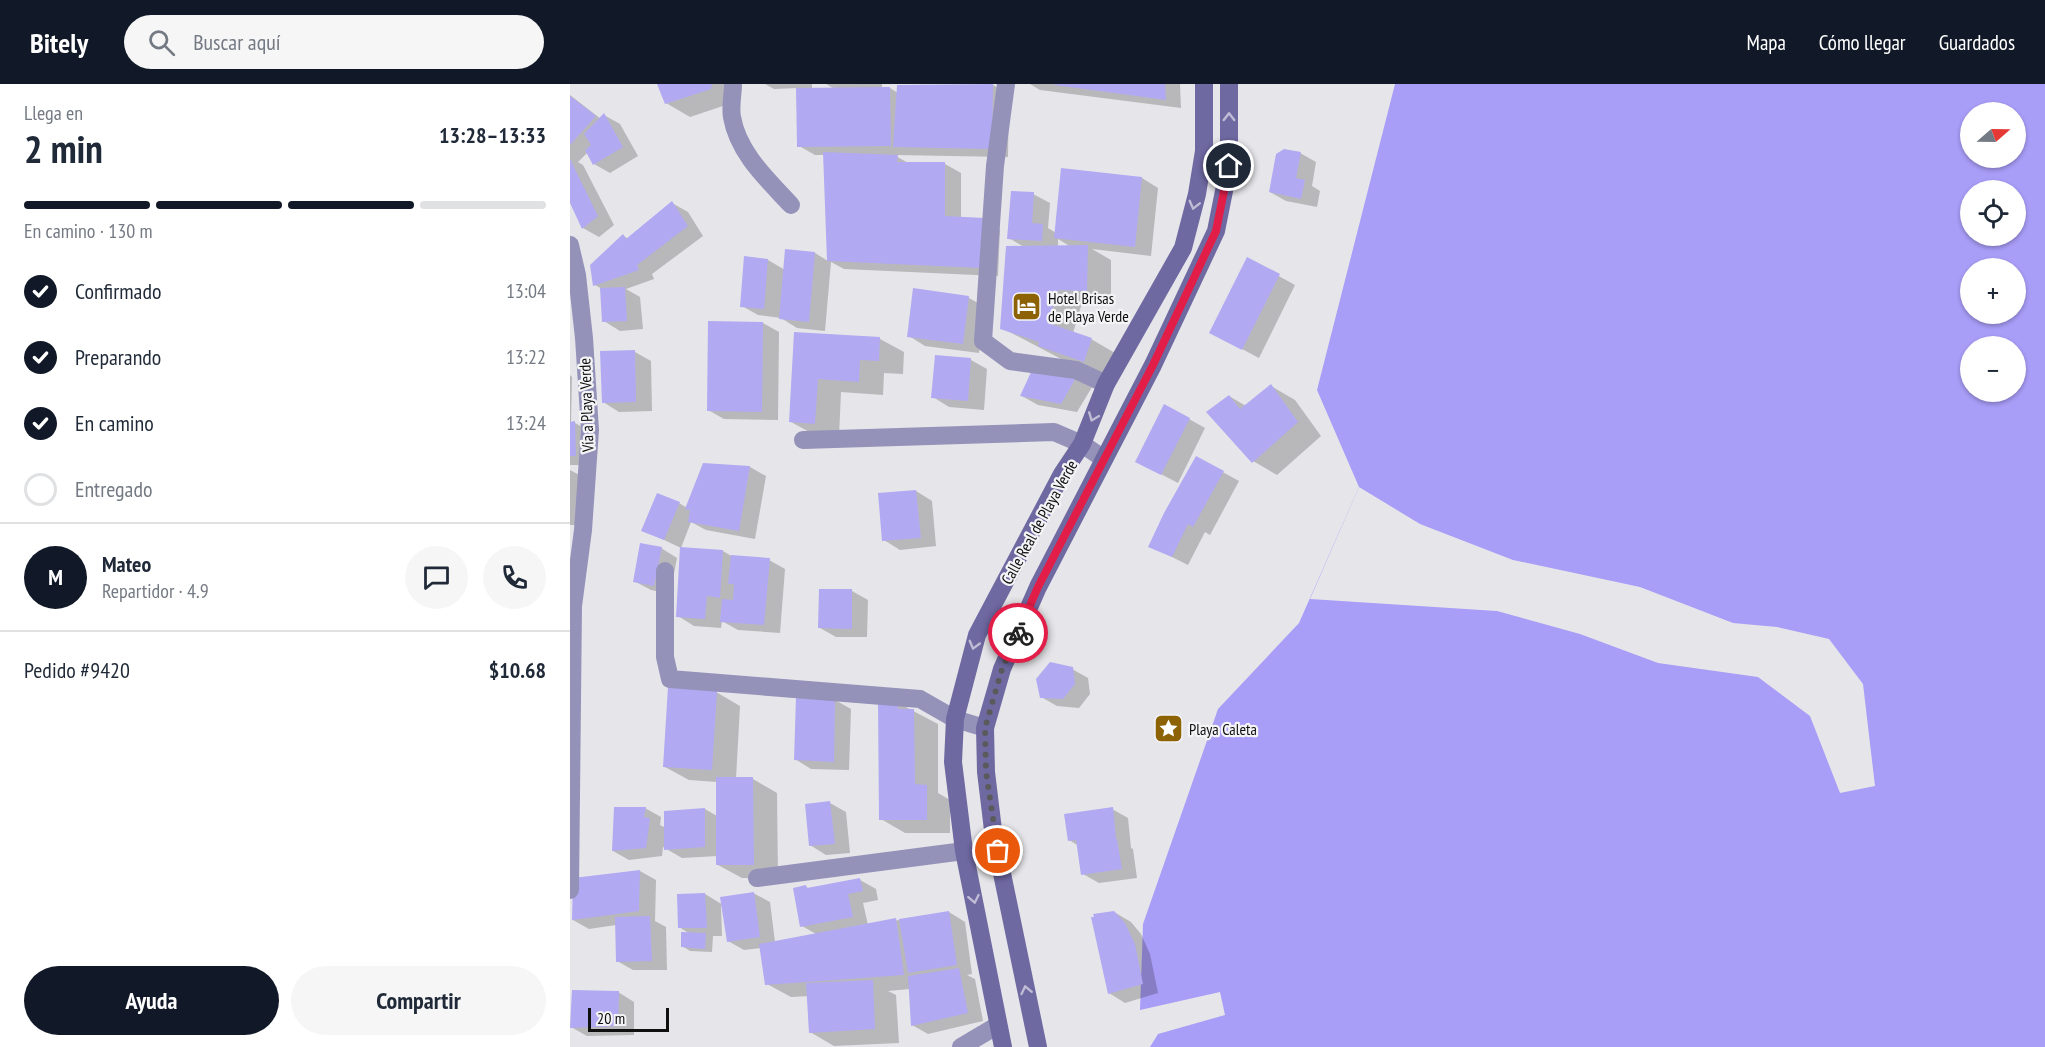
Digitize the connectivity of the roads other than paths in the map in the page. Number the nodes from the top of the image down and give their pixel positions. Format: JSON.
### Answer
{"nodes":[{"id":1,"x":733,"y":84,"type":"edge"},
{"id":2,"x":1006,"y":84,"type":"edge"},
{"id":3,"x":1204,"y":84,"type":"edge"},
{"id":4,"x":1229,"y":84,"type":"edge"},
{"id":5,"x":791,"y":205,"type":"dead end"},
{"id":6,"x":570,"y":245,"type":"edge"},
{"id":7,"x":1106,"y":384,"type":"junction"},
{"id":8,"x":803,"y":440,"type":"dead end"},
{"id":9,"x":1082,"y":444,"type":"junction"},
{"id":10,"x":1104,"y":459,"type":"junction"},
{"id":11,"x":665,"y":571,"type":"dead end"},
{"id":12,"x":572,"y":606,"type":"edge"},
{"id":13,"x":955,"y":718,"type":"junction"},
{"id":14,"x":985,"y":728,"type":"junction"},
{"id":15,"x":964,"y":851,"type":"junction"},
{"id":16,"x":757,"y":878,"type":"dead end"},
{"id":17,"x":570,"y":890,"type":"edge"},
{"id":18,"x":998,"y":1025,"type":"junction"},
{"id":19,"x":961,"y":1047,"type":"edge"},
{"id":20,"x":1003,"y":1047,"type":"edge"},
{"id":21,"x":1038,"y":1047,"type":"edge"}],
"edges":[{"from":1,"to":5,"type":"street"},
{"from":2,"to":7,"type":"street"},
{"from":3,"to":7,"type":"street","name":"Calle Real de Playa Verde","one_way":true},
{"from":10,"to":4,"type":"street","name":"Calle Real de Playa Verde","one_way":true},
{"from":6,"to":12,"type":"street","name":"Vía a Playa Verde"},
{"from":7,"to":9,"type":"street","name":"Calle Real de Playa Verde","one_way":true},
{"from":8,"to":9,"type":"street"},
{"from":9,"to":10,"type":"street"},
{"from":9,"to":13,"type":"street","name":"Calle Real de Playa Verde","one_way":true},
{"from":10,"to":14,"type":"street","name":"Calle Real de Playa Verde"},
{"from":11,"to":13,"type":"street"},
{"from":12,"to":17,"type":"street","name":"Vía a Playa Verde"},
{"from":13,"to":14,"type":"street"},
{"from":13,"to":15,"type":"street","name":"Calle Real de Playa Verde"},
{"from":21,"to":14,"type":"street","name":"Calle Real de Playa Verde","one_way":true},
{"from":15,"to":16,"type":"street"},
{"from":15,"to":18,"type":"street","name":"Calle Real de Playa Verde","one_way":true},
{"from":18,"to":19,"type":"street"},
{"from":18,"to":20,"type":"street","name":"Calle Real de Playa Verde"}]}
